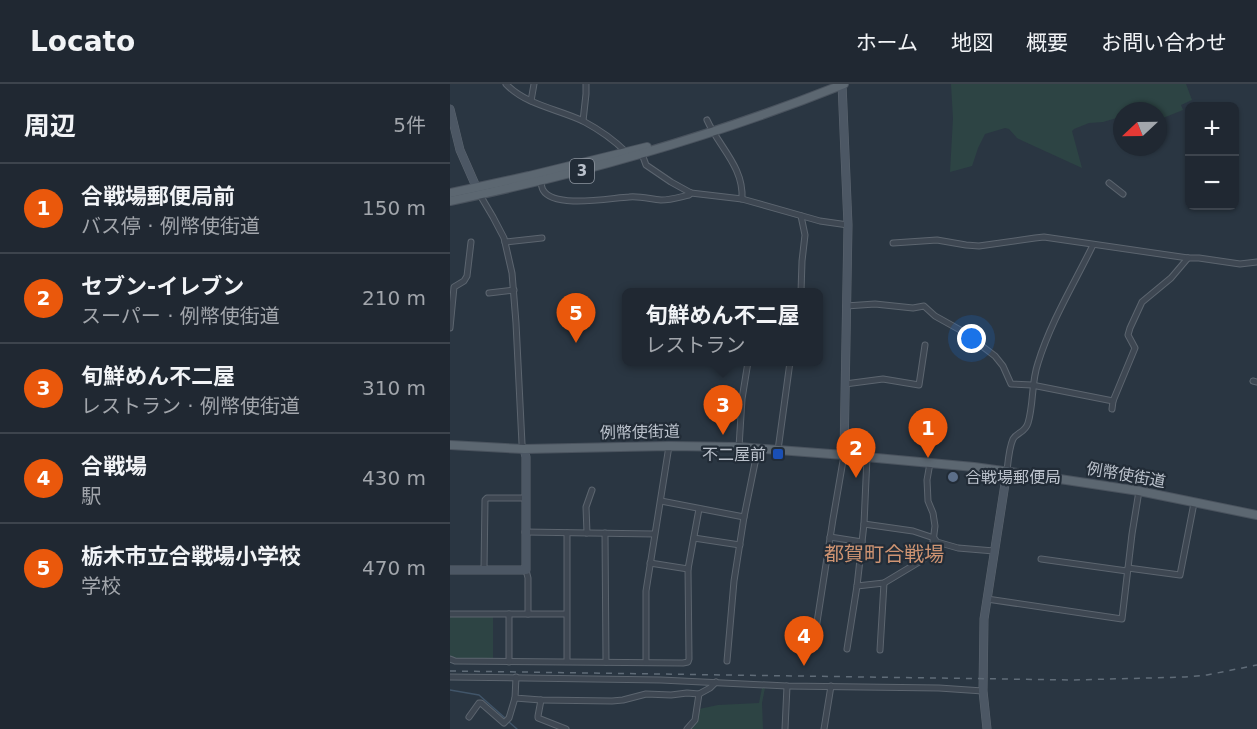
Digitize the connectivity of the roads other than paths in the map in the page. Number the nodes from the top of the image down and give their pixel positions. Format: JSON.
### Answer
{"nodes":[{"id":1,"x":506,"y":84,"type":"edge"},
{"id":2,"x":534,"y":84,"type":"edge"},
{"id":3,"x":586,"y":84,"type":"edge"},
{"id":4,"x":843,"y":84,"type":"edge"},
{"id":5,"x":531,"y":101,"type":"junction"},
{"id":6,"x":450,"y":109,"type":"edge"},
{"id":7,"x":707,"y":120,"type":"dead end"},
{"id":8,"x":583,"y":121,"type":"junction"},
{"id":9,"x":712,"y":132,"type":"junction"},
{"id":10,"x":642,"y":154,"type":"junction"},
{"id":11,"x":628,"y":155,"type":"junction"},
{"id":12,"x":540,"y":181,"type":"junction"},
{"id":13,"x":1109,"y":183,"type":"dead end"},
{"id":14,"x":478,"y":191,"type":"junction"},
{"id":15,"x":450,"y":193,"type":"edge"},
{"id":16,"x":691,"y":193,"type":"junction"},
{"id":17,"x":1123,"y":194,"type":"dead end"},
{"id":18,"x":741,"y":199,"type":"junction"},
{"id":19,"x":450,"y":201,"type":"edge"},
{"id":20,"x":801,"y":216,"type":"junction"},
{"id":21,"x":848,"y":225,"type":"junction"},
{"id":22,"x":542,"y":238,"type":"dead end"},
{"id":23,"x":471,"y":242,"type":"dead end"},
{"id":24,"x":505,"y":242,"type":"junction"},
{"id":25,"x":893,"y":243,"type":"dead end"},
{"id":26,"x":1093,"y":245,"type":"junction"},
{"id":27,"x":1188,"y":258,"type":"junction"},
{"id":28,"x":1257,"y":262,"type":"edge"},
{"id":29,"x":801,"y":288,"type":"edge"},
{"id":30,"x":513,"y":290,"type":"junction"},
{"id":31,"x":489,"y":293,"type":"dead end"},
{"id":32,"x":846,"y":306,"type":"junction"},
{"id":33,"x":450,"y":328,"type":"edge"},
{"id":34,"x":925,"y":345,"type":"dead end"},
{"id":35,"x":747,"y":366,"type":"edge"},
{"id":36,"x":789,"y":366,"type":"edge"},
{"id":37,"x":846,"y":384,"type":"junction"},
{"id":38,"x":1032,"y":386,"type":"junction"},
{"id":39,"x":1113,"y":401,"type":"junction"},
{"id":40,"x":1112,"y":408,"type":"dead end"},
{"id":41,"x":669,"y":446,"type":"junction"},
{"id":42,"x":451,"y":447,"type":"edge"},
{"id":43,"x":739,"y":447,"type":"junction"},
{"id":44,"x":758,"y":448,"type":"junction"},
{"id":45,"x":524,"y":449,"type":"junction"},
{"id":46,"x":778,"y":450,"type":"junction"},
{"id":47,"x":844,"y":455,"type":"junction"},
{"id":48,"x":867,"y":457,"type":"junction"},
{"id":49,"x":930,"y":463,"type":"junction"},
{"id":50,"x":1007,"y":471,"type":"junction"},
{"id":51,"x":592,"y":490,"type":"dead end"},
{"id":52,"x":1139,"y":491,"type":"junction"},
{"id":53,"x":525,"y":498,"type":"junction"},
{"id":54,"x":661,"y":501,"type":"junction"},
{"id":55,"x":1194,"y":502,"type":"junction"},
{"id":56,"x":699,"y":509,"type":"junction"},
{"id":57,"x":1257,"y":515,"type":"edge"},
{"id":58,"x":744,"y":517,"type":"junction"},
{"id":59,"x":864,"y":524,"type":"junction"},
{"id":60,"x":525,"y":532,"type":"junction"},
{"id":61,"x":567,"y":533,"type":"junction"},
{"id":62,"x":587,"y":533,"type":"junction"},
{"id":63,"x":605,"y":533,"type":"junction"},
{"id":64,"x":654,"y":534,"type":"junction"},
{"id":65,"x":830,"y":537,"type":"junction"},
{"id":66,"x":694,"y":538,"type":"junction"},
{"id":67,"x":934,"y":538,"type":"junction"},
{"id":68,"x":862,"y":542,"type":"junction"},
{"id":69,"x":740,"y":545,"type":"junction"},
{"id":70,"x":994,"y":551,"type":"junction"},
{"id":71,"x":1041,"y":559,"type":"dead end"},
{"id":72,"x":650,"y":563,"type":"junction"},
{"id":73,"x":688,"y":569,"type":"junction"},
{"id":74,"x":450,"y":570,"type":"edge"},
{"id":75,"x":484,"y":570,"type":"junction"},
{"id":76,"x":526,"y":570,"type":"junction"},
{"id":77,"x":1128,"y":570,"type":"junction"},
{"id":78,"x":884,"y":582,"type":"junction"},
{"id":79,"x":857,"y":586,"type":"junction"},
{"id":80,"x":987,"y":598,"type":"junction"},
{"id":81,"x":450,"y":614,"type":"edge"},
{"id":82,"x":509,"y":614,"type":"junction"},
{"id":83,"x":528,"y":614,"type":"junction"},
{"id":84,"x":566,"y":614,"type":"junction"},
{"id":85,"x":813,"y":648,"type":"dead end"},
{"id":86,"x":847,"y":649,"type":"dead end"},
{"id":87,"x":880,"y":650,"type":"dead end"},
{"id":88,"x":450,"y":659,"type":"edge"},
{"id":89,"x":567,"y":661,"type":"junction"},
{"id":90,"x":727,"y":661,"type":"dead end"},
{"id":91,"x":509,"y":662,"type":"junction"},
{"id":92,"x":606,"y":662,"type":"junction"},
{"id":93,"x":646,"y":662,"type":"junction"},
{"id":94,"x":450,"y":677,"type":"edge"},
{"id":95,"x":516,"y":677,"type":"junction"},
{"id":96,"x":716,"y":682,"type":"junction"},
{"id":97,"x":788,"y":686,"type":"junction"},
{"id":98,"x":831,"y":686,"type":"junction"},
{"id":99,"x":983,"y":691,"type":"junction"},
{"id":100,"x":699,"y":694,"type":"junction"},
{"id":101,"x":515,"y":698,"type":"junction"},
{"id":102,"x":541,"y":700,"type":"junction"},
{"id":103,"x":469,"y":717,"type":"dead end"},
{"id":104,"x":565,"y":729,"type":"edge"},
{"id":105,"x":687,"y":729,"type":"edge"},
{"id":106,"x":785,"y":729,"type":"edge"},
{"id":107,"x":824,"y":729,"type":"edge"},
{"id":108,"x":987,"y":729,"type":"edge"}],
"edges":[{"from":1,"to":5,"type":"street"},
{"from":2,"to":5,"type":"street"},
{"from":3,"to":8,"type":"street"},
{"from":4,"to":9,"type":"main road","number":"3"},
{"from":4,"to":21,"type":"street"},
{"from":5,"to":8,"type":"street"},
{"from":6,"to":14,"type":"street"},
{"from":7,"to":9,"type":"street"},
{"from":8,"to":11,"type":"street"},
{"from":9,"to":10,"type":"main road","number":"3"},
{"from":9,"to":11,"type":"main road","number":"3"},
{"from":9,"to":18,"type":"street"},
{"from":10,"to":11,"type":"main road","number":"3"},
{"from":10,"to":16,"type":"street"},
{"from":11,"to":12,"type":"main road","number":"3"},
{"from":11,"to":14,"type":"main road","number":"3"},
{"from":12,"to":14,"type":"main road","number":"3"},
{"from":12,"to":16,"type":"street"},
{"from":13,"to":17,"type":"street"},
{"from":14,"to":15,"type":"main road","number":"3"},
{"from":14,"to":19,"type":"main road","number":"3"},
{"from":14,"to":24,"type":"street"},
{"from":16,"to":18,"type":"street"},
{"from":18,"to":20,"type":"street"},
{"from":20,"to":21,"type":"street"},
{"from":20,"to":29,"type":"street"},
{"from":21,"to":32,"type":"street"},
{"from":22,"to":24,"type":"street"},
{"from":23,"to":33,"type":"street"},
{"from":24,"to":30,"type":"street"},
{"from":25,"to":26,"type":"street"},
{"from":26,"to":27,"type":"street"},
{"from":26,"to":38,"type":"street"},
{"from":27,"to":28,"type":"street"},
{"from":27,"to":39,"type":"street"},
{"from":30,"to":31,"type":"street"},
{"from":30,"to":45,"type":"street"},
{"from":32,"to":37,"type":"street"},
{"from":32,"to":38,"type":"street"},
{"from":34,"to":37,"type":"street"},
{"from":35,"to":43,"type":"street"},
{"from":36,"to":46,"type":"street"},
{"from":37,"to":47,"type":"street"},
{"from":38,"to":39,"type":"street"},
{"from":38,"to":50,"type":"street"},
{"from":39,"to":40,"type":"street"},
{"from":41,"to":43,"type":"main road","name":"例幣使街道"},
{"from":41,"to":45,"type":"main road","name":"例幣使街道"},
{"from":41,"to":54,"type":"street"},
{"from":42,"to":45,"type":"main road","name":"例幣使街道"},
{"from":43,"to":44,"type":"main road","name":"例幣使街道"},
{"from":44,"to":46,"type":"main road","name":"例幣使街道"},
{"from":44,"to":58,"type":"street"},
{"from":45,"to":53,"type":"street"},
{"from":46,"to":47,"type":"main road","name":"例幣使街道"},
{"from":47,"to":48,"type":"main road","name":"例幣使街道"},
{"from":47,"to":65,"type":"street"},
{"from":48,"to":49,"type":"main road","name":"例幣使街道"},
{"from":48,"to":59,"type":"street"},
{"from":49,"to":50,"type":"main road","name":"例幣使街道"},
{"from":49,"to":67,"type":"street"},
{"from":50,"to":52,"type":"main road","name":"例幣使街道"},
{"from":50,"to":70,"type":"street"},
{"from":51,"to":62,"type":"street"},
{"from":52,"to":55,"type":"main road","name":"例幣使街道"},
{"from":52,"to":77,"type":"street"},
{"from":53,"to":60,"type":"street"},
{"from":53,"to":75,"type":"street"},
{"from":54,"to":56,"type":"street"},
{"from":54,"to":64,"type":"street"},
{"from":55,"to":57,"type":"main road","name":"例幣使街道"},
{"from":55,"to":77,"type":"street"},
{"from":56,"to":58,"type":"street"},
{"from":56,"to":66,"type":"street"},
{"from":58,"to":69,"type":"street"},
{"from":59,"to":67,"type":"street"},
{"from":59,"to":68,"type":"street"},
{"from":60,"to":61,"type":"street"},
{"from":60,"to":76,"type":"street"},
{"from":61,"to":62,"type":"street"},
{"from":61,"to":84,"type":"street"},
{"from":62,"to":63,"type":"street"},
{"from":63,"to":64,"type":"street"},
{"from":63,"to":92,"type":"street"},
{"from":64,"to":72,"type":"street"},
{"from":65,"to":68,"type":"street"},
{"from":65,"to":85,"type":"street"},
{"from":66,"to":69,"type":"street"},
{"from":66,"to":73,"type":"street"},
{"from":67,"to":70,"type":"street"},
{"from":67,"to":78,"type":"street"},
{"from":68,"to":79,"type":"street"},
{"from":69,"to":90,"type":"street"},
{"from":70,"to":80,"type":"street"},
{"from":71,"to":77,"type":"street"},
{"from":72,"to":73,"type":"street"},
{"from":72,"to":93,"type":"street"},
{"from":73,"to":93,"type":"street"},
{"from":74,"to":75,"type":"street"},
{"from":75,"to":76,"type":"street"},
{"from":76,"to":83,"type":"street"},
{"from":77,"to":80,"type":"street"},
{"from":78,"to":79,"type":"street"},
{"from":78,"to":87,"type":"street"},
{"from":79,"to":86,"type":"street"},
{"from":80,"to":99,"type":"street"},
{"from":81,"to":82,"type":"street"},
{"from":82,"to":83,"type":"street"},
{"from":82,"to":91,"type":"street"},
{"from":83,"to":84,"type":"street"},
{"from":84,"to":89,"type":"street"},
{"from":88,"to":91,"type":"street"},
{"from":89,"to":91,"type":"street"},
{"from":89,"to":92,"type":"street"},
{"from":92,"to":93,"type":"street"},
{"from":94,"to":95,"type":"street"},
{"from":95,"to":96,"type":"street"},
{"from":95,"to":101,"type":"street"},
{"from":96,"to":97,"type":"street"},
{"from":96,"to":100,"type":"street"},
{"from":97,"to":98,"type":"street"},
{"from":97,"to":106,"type":"street"},
{"from":98,"to":99,"type":"street"},
{"from":98,"to":107,"type":"street"},
{"from":99,"to":108,"type":"street"},
{"from":100,"to":102,"type":"street"},
{"from":100,"to":105,"type":"street"},
{"from":101,"to":102,"type":"street"},
{"from":101,"to":103,"type":"street"},
{"from":102,"to":104,"type":"street"}]}
